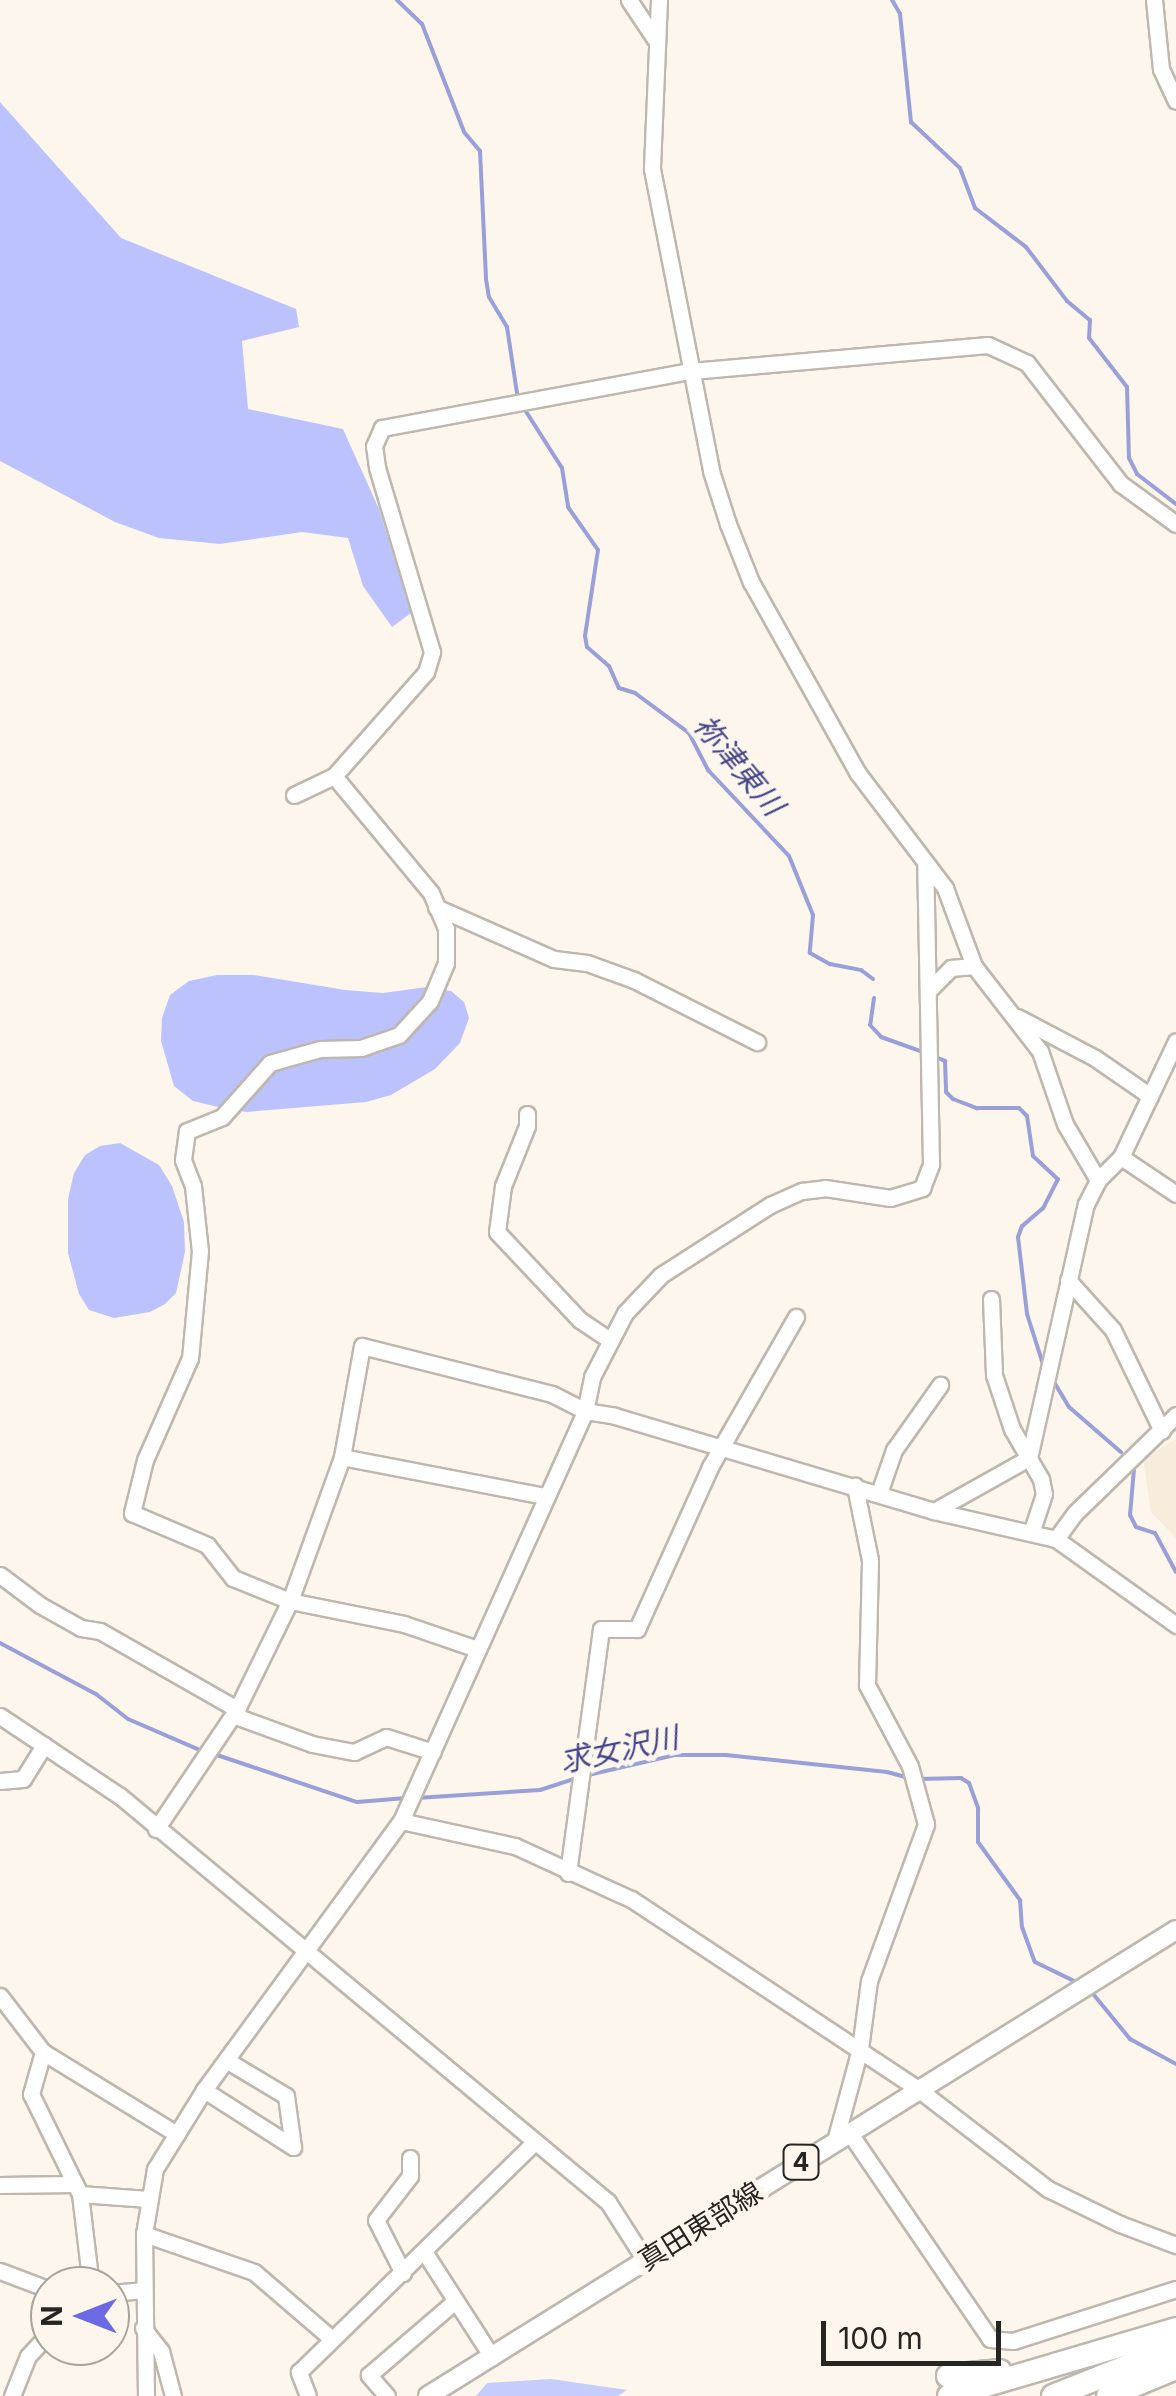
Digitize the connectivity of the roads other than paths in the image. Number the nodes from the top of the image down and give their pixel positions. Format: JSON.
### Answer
{"nodes":[{"id":1,"x":629,"y":0,"type":"edge"},
{"id":2,"x":659,"y":0,"type":"edge"},
{"id":3,"x":1154,"y":0,"type":"edge"},
{"id":4,"x":655,"y":39,"type":"junction"},
{"id":5,"x":1176,"y":101,"type":"edge"},
{"id":6,"x":691,"y":371,"type":"junction"},
{"id":7,"x":1176,"y":524,"type":"edge"},
{"id":8,"x":334,"y":776,"type":"junction"},
{"id":9,"x":294,"y":795,"type":"dead end"},
{"id":10,"x":925,"y":863,"type":"junction"},
{"id":11,"x":436,"y":906,"type":"junction"},
{"id":12,"x":974,"y":966,"type":"junction"},
{"id":13,"x":930,"y":989,"type":"junction"},
{"id":14,"x":1016,"y":1018,"type":"junction"},
{"id":15,"x":1176,"y":1041,"type":"edge"},
{"id":16,"x":757,"y":1042,"type":"dead end"},
{"id":17,"x":1150,"y":1096,"type":"junction"},
{"id":18,"x":527,"y":1114,"type":"dead end"},
{"id":19,"x":1121,"y":1157,"type":"junction"},
{"id":20,"x":1098,"y":1180,"type":"junction"},
{"id":21,"x":1176,"y":1194,"type":"edge"},
{"id":22,"x":1068,"y":1280,"type":"junction"},
{"id":23,"x":991,"y":1299,"type":"dead end"},
{"id":24,"x":796,"y":1317,"type":"dead end"},
{"id":25,"x":610,"y":1340,"type":"junction"},
{"id":26,"x":940,"y":1385,"type":"dead end"},
{"id":27,"x":585,"y":1411,"type":"junction"},
{"id":28,"x":1176,"y":1415,"type":"edge"},
{"id":29,"x":1162,"y":1430,"type":"junction"},
{"id":30,"x":720,"y":1448,"type":"junction"},
{"id":31,"x":342,"y":1456,"type":"junction"},
{"id":32,"x":1029,"y":1458,"type":"junction"},
{"id":33,"x":855,"y":1486,"type":"junction"},
{"id":34,"x":878,"y":1493,"type":"junction"},
{"id":35,"x":544,"y":1496,"type":"junction"},
{"id":36,"x":934,"y":1511,"type":"junction"},
{"id":37,"x":1031,"y":1533,"type":"junction"},
{"id":38,"x":1056,"y":1539,"type":"junction"},
{"id":39,"x":0,"y":1575,"type":"edge"},
{"id":40,"x":290,"y":1601,"type":"junction"},
{"id":41,"x":1176,"y":1625,"type":"edge"},
{"id":42,"x":477,"y":1649,"type":"junction"},
{"id":43,"x":237,"y":1709,"type":"junction"},
{"id":44,"x":0,"y":1716,"type":"edge"},
{"id":45,"x":44,"y":1745,"type":"junction"},
{"id":46,"x":432,"y":1752,"type":"junction"},
{"id":47,"x":0,"y":1781,"type":"edge"},
{"id":48,"x":401,"y":1821,"type":"junction"},
{"id":49,"x":156,"y":1829,"type":"junction"},
{"id":50,"x":568,"y":1873,"type":"junction"},
{"id":51,"x":1176,"y":1930,"type":"edge"},
{"id":52,"x":310,"y":1951,"type":"junction"},
{"id":53,"x":0,"y":1996,"type":"edge"},
{"id":54,"x":860,"y":2050,"type":"junction"},
{"id":55,"x":43,"y":2052,"type":"junction"},
{"id":56,"x":226,"y":2060,"type":"junction"},
{"id":57,"x":918,"y":2089,"type":"junction"},
{"id":58,"x":204,"y":2090,"type":"junction"},
{"id":59,"x":176,"y":2134,"type":"junction"},
{"id":60,"x":842,"y":2136,"type":"junction"},
{"id":61,"x":534,"y":2143,"type":"junction"},
{"id":62,"x":410,"y":2158,"type":"dead end"},
{"id":63,"x":0,"y":2185,"type":"edge"},
{"id":64,"x":77,"y":2189,"type":"junction"},
{"id":65,"x":148,"y":2199,"type":"junction"},
{"id":66,"x":144,"y":2234,"type":"junction"},
{"id":67,"x":1176,"y":2245,"type":"edge"},
{"id":68,"x":425,"y":2253,"type":"junction"},
{"id":69,"x":645,"y":2260,"type":"junction"},
{"id":70,"x":88,"y":2266,"type":"edge"},
{"id":71,"x":0,"y":2271,"type":"edge"},
{"id":72,"x":402,"y":2273,"type":"junction"},
{"id":73,"x":30,"y":2282,"type":"edge"},
{"id":74,"x":1176,"y":2289,"type":"edge"},
{"id":75,"x":142,"y":2290,"type":"junction"},
{"id":76,"x":130,"y":2291,"type":"edge"},
{"id":77,"x":456,"y":2301,"type":"junction"},
{"id":78,"x":142,"y":2327,"type":"junction"},
{"id":79,"x":1176,"y":2329,"type":"edge"},
{"id":80,"x":332,"y":2340,"type":"junction"},
{"id":81,"x":1176,"y":2346,"type":"edge"},
{"id":82,"x":30,"y":2354,"type":"edge"},
{"id":83,"x":492,"y":2357,"type":"junction"},
{"id":84,"x":1176,"y":2368,"type":"edge"},
{"id":85,"x":949,"y":2386,"type":"edge"},
{"id":86,"x":12,"y":2396,"type":"edge"},
{"id":87,"x":146,"y":2396,"type":"edge"},
{"id":88,"x":173,"y":2396,"type":"edge"},
{"id":89,"x":308,"y":2396,"type":"edge"},
{"id":90,"x":387,"y":2396,"type":"edge"},
{"id":91,"x":428,"y":2396,"type":"edge"},
{"id":92,"x":1053,"y":2396,"type":"edge"},
{"id":93,"x":1108,"y":2396,"type":"edge"}],
"edges":[{"from":1,"to":4,"type":"street"},
{"from":2,"to":4,"type":"street"},
{"from":3,"to":5,"type":"street"},
{"from":4,"to":6,"type":"street"},
{"from":6,"to":7,"type":"street"},
{"from":6,"to":8,"type":"street"},
{"from":6,"to":10,"type":"street"},
{"from":8,"to":9,"type":"street"},
{"from":8,"to":11,"type":"street"},
{"from":10,"to":12,"type":"street"},
{"from":10,"to":13,"type":"street"},
{"from":11,"to":16,"type":"street"},
{"from":11,"to":40,"type":"street"},
{"from":12,"to":13,"type":"street"},
{"from":12,"to":14,"type":"street"},
{"from":13,"to":25,"type":"street"},
{"from":14,"to":17,"type":"street"},
{"from":14,"to":20,"type":"street"},
{"from":15,"to":17,"type":"street"},
{"from":17,"to":19,"type":"street"},
{"from":18,"to":25,"type":"street"},
{"from":19,"to":20,"type":"street"},
{"from":19,"to":21,"type":"street"},
{"from":20,"to":22,"type":"street"},
{"from":22,"to":29,"type":"street"},
{"from":22,"to":32,"type":"street"},
{"from":23,"to":32,"type":"street"},
{"from":24,"to":30,"type":"street"},
{"from":25,"to":27,"type":"street"},
{"from":26,"to":34,"type":"street"},
{"from":27,"to":30,"type":"street"},
{"from":27,"to":31,"type":"street"},
{"from":27,"to":35,"type":"street"},
{"from":28,"to":29,"type":"street"},
{"from":29,"to":38,"type":"street"},
{"from":30,"to":33,"type":"street"},
{"from":30,"to":50,"type":"street"},
{"from":31,"to":35,"type":"street"},
{"from":31,"to":40,"type":"street"},
{"from":32,"to":36,"type":"street"},
{"from":32,"to":37,"type":"street"},
{"from":33,"to":34,"type":"street"},
{"from":33,"to":54,"type":"street"},
{"from":34,"to":36,"type":"street"},
{"from":35,"to":42,"type":"street"},
{"from":36,"to":37,"type":"street"},
{"from":37,"to":38,"type":"street"},
{"from":38,"to":41,"type":"street"},
{"from":39,"to":43,"type":"street"},
{"from":40,"to":42,"type":"street"},
{"from":40,"to":43,"type":"street"},
{"from":42,"to":46,"type":"street"},
{"from":43,"to":46,"type":"street"},
{"from":43,"to":49,"type":"street"},
{"from":44,"to":45,"type":"street"},
{"from":45,"to":47,"type":"street"},
{"from":45,"to":49,"type":"street"},
{"from":46,"to":48,"type":"street"},
{"from":48,"to":50,"type":"street"},
{"from":48,"to":52,"type":"street"},
{"from":49,"to":52,"type":"street"},
{"from":50,"to":54,"type":"street"},
{"from":51,"to":57,"type":"main road","name":"真田東部線","number":"4"},
{"from":52,"to":56,"type":"street"},
{"from":52,"to":61,"type":"street"},
{"from":53,"to":55,"type":"street"},
{"from":54,"to":57,"type":"street"},
{"from":54,"to":60,"type":"street"},
{"from":55,"to":59,"type":"street"},
{"from":55,"to":64,"type":"street"},
{"from":56,"to":58,"type":"street"},
{"from":56,"to":58,"type":"street"},
{"from":57,"to":60,"type":"main road","name":"真田東部線","number":"4"},
{"from":57,"to":67,"type":"street"},
{"from":58,"to":59,"type":"street"},
{"from":59,"to":65,"type":"street"},
{"from":60,"to":69,"type":"main road","name":"真田東部線","number":"4"},
{"from":60,"to":74,"type":"street"},
{"from":61,"to":68,"type":"street"},
{"from":61,"to":69,"type":"street"},
{"from":62,"to":72,"type":"street"},
{"from":63,"to":64,"type":"street"},
{"from":64,"to":65,"type":"street"},
{"from":64,"to":70,"type":"street"},
{"from":65,"to":66,"type":"street"},
{"from":66,"to":75,"type":"street"},
{"from":66,"to":80,"type":"street"},
{"from":68,"to":72,"type":"street"},
{"from":68,"to":77,"type":"street"},
{"from":69,"to":83,"type":"main road","name":"真田東部線","number":"4"},
{"from":71,"to":73,"type":"street"},
{"from":72,"to":80,"type":"street"},
{"from":75,"to":76,"type":"street"},
{"from":75,"to":78,"type":"street"},
{"from":77,"to":83,"type":"street"},
{"from":77,"to":90,"type":"street"},
{"from":78,"to":87,"type":"street"},
{"from":78,"to":88,"type":"street"},
{"from":79,"to":85,"type":"highway"},
{"from":80,"to":89,"type":"street"},
{"from":81,"to":92,"type":"highway"},
{"from":82,"to":86,"type":"street"},
{"from":83,"to":91,"type":"main road","name":"真田東部線","number":"4"},
{"from":84,"to":93,"type":"highway"}]}
